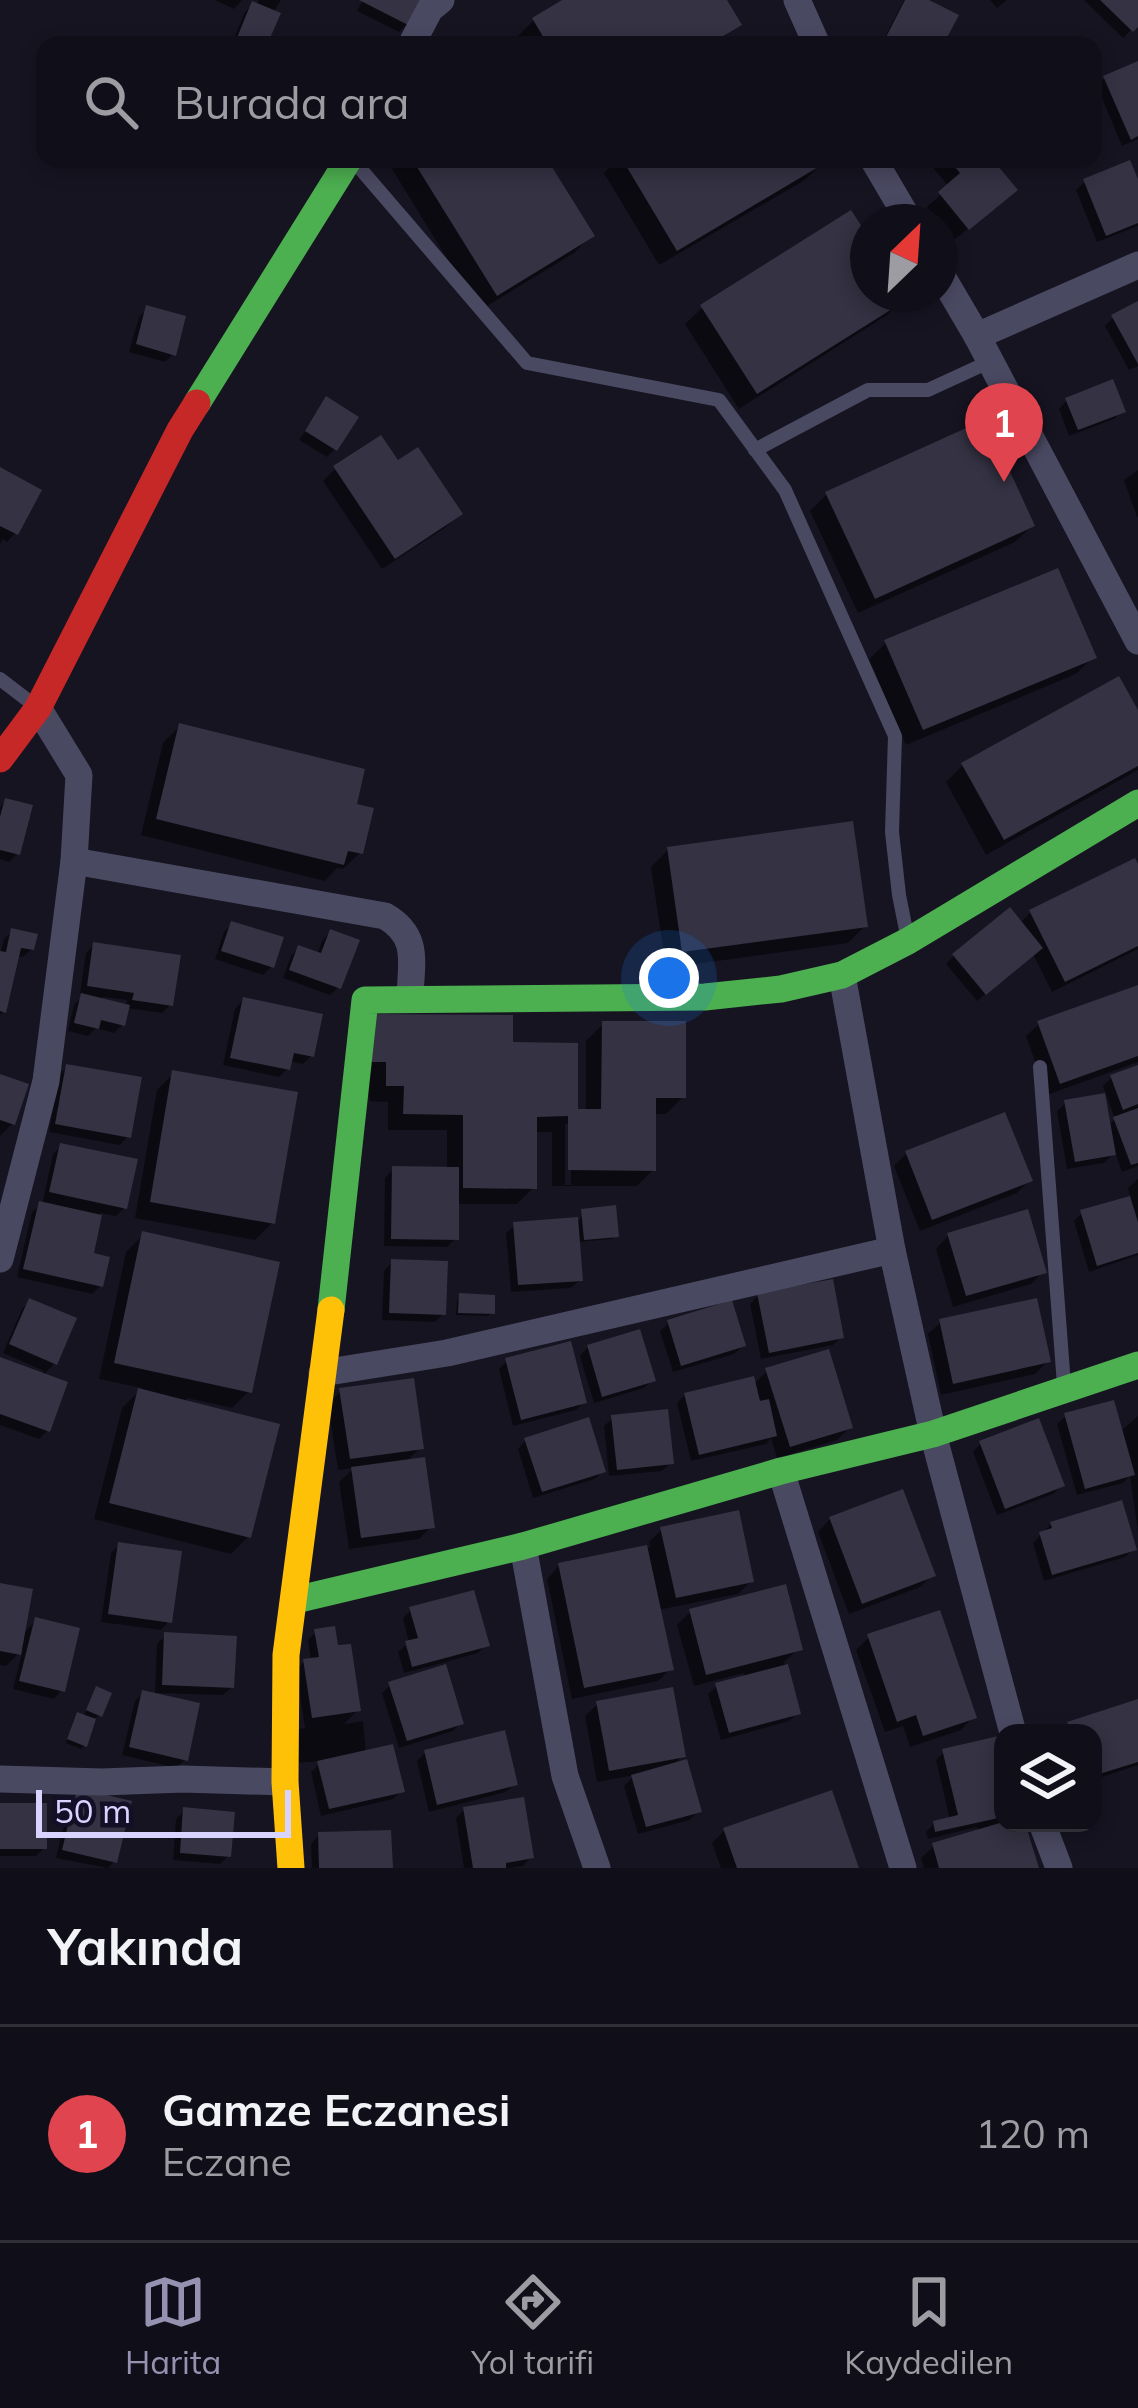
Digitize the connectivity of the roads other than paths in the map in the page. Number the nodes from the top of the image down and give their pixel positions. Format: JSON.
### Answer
{"nodes":[{"id":1,"x":441,"y":0,"type":"edge"},
{"id":2,"x":797,"y":0,"type":"edge"},
{"id":3,"x":416,"y":36,"type":"edge"},
{"id":4,"x":814,"y":36,"type":"edge"},
{"id":5,"x":345,"y":168,"type":"edge"},
{"id":6,"x":359,"y":168,"type":"edge"},
{"id":7,"x":878,"y":168,"type":"edge"},
{"id":8,"x":899,"y":204,"type":"edge"},
{"id":9,"x":1138,"y":265,"type":"edge"},
{"id":10,"x":958,"y":304,"type":"edge"},
{"id":11,"x":984,"y":348,"type":"junction"},
{"id":12,"x":755,"y":450,"type":"junction"},
{"id":13,"x":1138,"y":641,"type":"edge"},
{"id":14,"x":0,"y":679,"type":"edge"},
{"id":15,"x":38,"y":708,"type":"junction"},
{"id":16,"x":0,"y":759,"type":"edge"},
{"id":17,"x":1138,"y":803,"type":"edge"},
{"id":18,"x":74,"y":861,"type":"junction"},
{"id":19,"x":908,"y":941,"type":"junction"},
{"id":20,"x":842,"y":975,"type":"junction"},
{"id":21,"x":410,"y":998,"type":"junction"},
{"id":22,"x":1040,"y":1067,"type":"dead end"},
{"id":23,"x":892,"y":1250,"type":"junction"},
{"id":24,"x":0,"y":1258,"type":"edge"},
{"id":25,"x":1138,"y":1365,"type":"edge"},
{"id":26,"x":322,"y":1373,"type":"junction"},
{"id":27,"x":1064,"y":1390,"type":"junction"},
{"id":28,"x":933,"y":1434,"type":"junction"},
{"id":29,"x":781,"y":1472,"type":"junction"},
{"id":30,"x":524,"y":1546,"type":"junction"},
{"id":31,"x":295,"y":1600,"type":"junction"},
{"id":32,"x":1011,"y":1724,"type":"edge"},
{"id":33,"x":0,"y":1778,"type":"edge"},
{"id":34,"x":285,"y":1782,"type":"junction"},
{"id":35,"x":1045,"y":1832,"type":"edge"},
{"id":36,"x":291,"y":1868,"type":"edge"},
{"id":37,"x":597,"y":1868,"type":"edge"},
{"id":38,"x":903,"y":1868,"type":"edge"},
{"id":39,"x":1059,"y":1868,"type":"edge"}],
"edges":[{"from":1,"to":3,"type":"street"},
{"from":2,"to":4,"type":"street"},
{"from":5,"to":15,"type":"street"},
{"from":6,"to":12,"type":"lane"},
{"from":7,"to":8,"type":"street"},
{"from":9,"to":11,"type":"street"},
{"from":10,"to":11,"type":"street"},
{"from":11,"to":12,"type":"lane"},
{"from":11,"to":13,"type":"street"},
{"from":12,"to":19,"type":"lane"},
{"from":14,"to":15,"type":"lane"},
{"from":15,"to":16,"type":"street"},
{"from":15,"to":18,"type":"street"},
{"from":17,"to":19,"type":"street"},
{"from":18,"to":21,"type":"street"},
{"from":18,"to":24,"type":"street"},
{"from":19,"to":20,"type":"street"},
{"from":20,"to":21,"type":"street"},
{"from":20,"to":23,"type":"street"},
{"from":21,"to":26,"type":"street"},
{"from":22,"to":27,"type":"lane"},
{"from":23,"to":26,"type":"street"},
{"from":23,"to":28,"type":"street"},
{"from":25,"to":27,"type":"street"},
{"from":26,"to":31,"type":"street"},
{"from":27,"to":28,"type":"street"},
{"from":28,"to":29,"type":"street"},
{"from":28,"to":32,"type":"street"},
{"from":29,"to":30,"type":"street"},
{"from":29,"to":38,"type":"street"},
{"from":30,"to":31,"type":"street"},
{"from":30,"to":37,"type":"street"},
{"from":31,"to":34,"type":"street"},
{"from":33,"to":34,"type":"street"},
{"from":34,"to":36,"type":"street"},
{"from":35,"to":39,"type":"street"}]}
